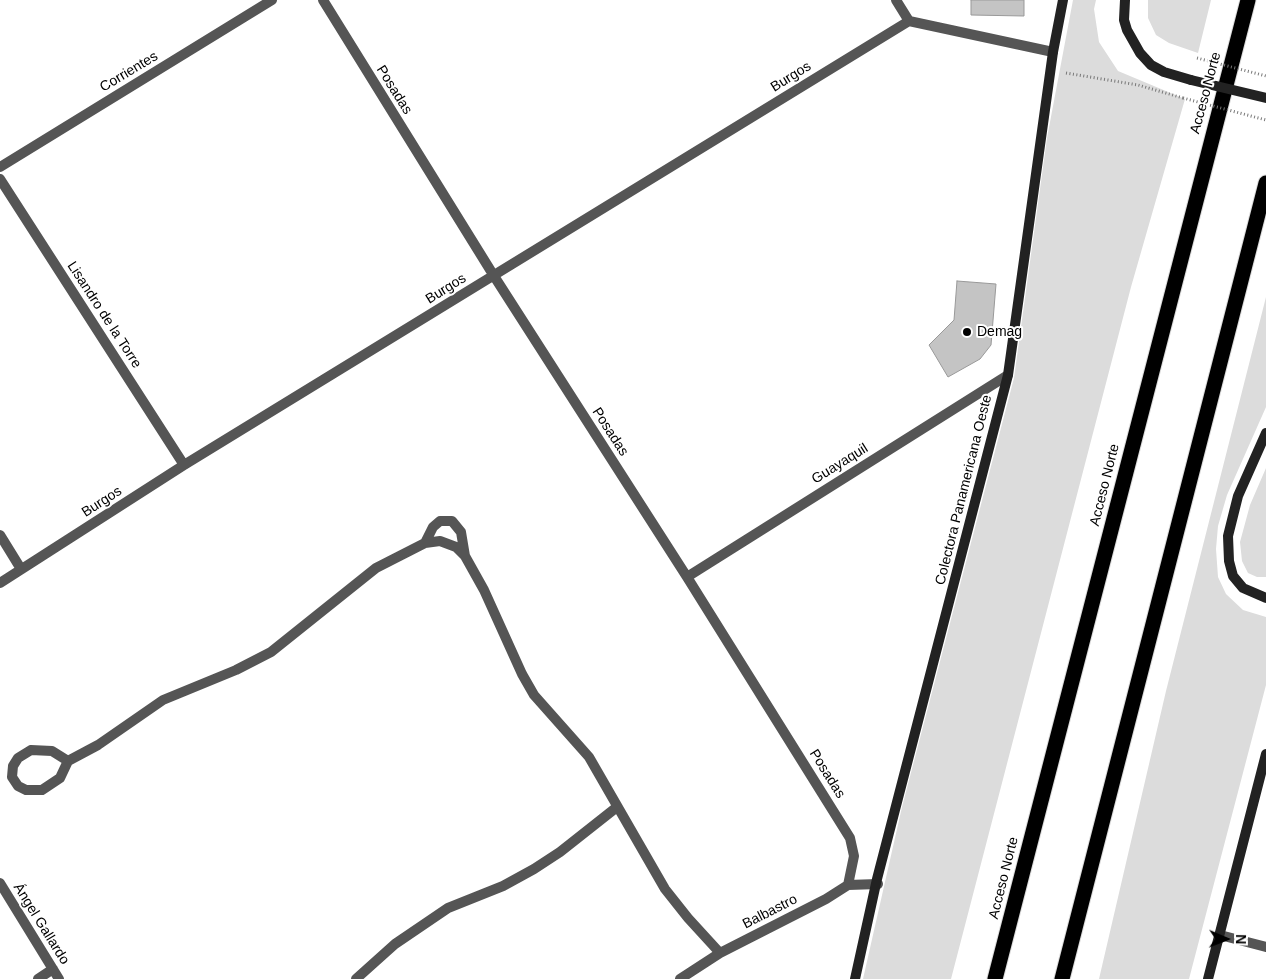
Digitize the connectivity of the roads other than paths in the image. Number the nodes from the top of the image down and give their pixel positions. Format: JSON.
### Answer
{"nodes":[{"id":1,"x":272,"y":0,"type":"edge"},
{"id":2,"x":322,"y":0,"type":"edge"},
{"id":3,"x":896,"y":0,"type":"edge"},
{"id":4,"x":1063,"y":0,"type":"edge"},
{"id":5,"x":1125,"y":0,"type":"edge"},
{"id":6,"x":1248,"y":0,"type":"edge"},
{"id":7,"x":909,"y":21,"type":"junction"},
{"id":8,"x":1053,"y":52,"type":"junction"},
{"id":9,"x":1266,"y":98,"type":"edge"},
{"id":10,"x":0,"y":166,"type":"edge"},
{"id":11,"x":0,"y":180,"type":"edge"},
{"id":12,"x":1266,"y":183,"type":"edge"},
{"id":13,"x":494,"y":276,"type":"junction"},
{"id":14,"x":1008,"y":375,"type":"junction"},
{"id":15,"x":1266,"y":432,"type":"edge"},
{"id":16,"x":184,"y":466,"type":"junction"},
{"id":17,"x":0,"y":535,"type":"edge"},
{"id":18,"x":424,"y":542,"type":"junction"},
{"id":19,"x":465,"y":556,"type":"junction"},
{"id":20,"x":22,"y":569,"type":"junction"},
{"id":21,"x":687,"y":577,"type":"junction"},
{"id":22,"x":0,"y":583,"type":"edge"},
{"id":23,"x":1266,"y":598,"type":"edge"},
{"id":24,"x":1266,"y":754,"type":"edge"},
{"id":25,"x":68,"y":761,"type":"junction"},
{"id":26,"x":617,"y":807,"type":"junction"},
{"id":27,"x":0,"y":883,"type":"edge"},
{"id":28,"x":878,"y":884,"type":"junction"},
{"id":29,"x":848,"y":885,"type":"junction"},
{"id":30,"x":1220,"y":935,"type":"junction"},
{"id":31,"x":1266,"y":947,"type":"edge"},
{"id":32,"x":720,"y":953,"type":"junction"},
{"id":33,"x":53,"y":969,"type":"junction"},
{"id":34,"x":38,"y":979,"type":"edge"},
{"id":35,"x":59,"y":979,"type":"edge"},
{"id":36,"x":356,"y":979,"type":"edge"},
{"id":37,"x":680,"y":979,"type":"edge"},
{"id":38,"x":855,"y":979,"type":"edge"},
{"id":39,"x":995,"y":979,"type":"edge"},
{"id":40,"x":1062,"y":979,"type":"edge"},
{"id":41,"x":1208,"y":979,"type":"edge"}],
"edges":[{"from":1,"to":10,"type":"street","name":"Corrientes"},
{"from":2,"to":13,"type":"street","name":"Posadas"},
{"from":3,"to":7,"type":"street"},
{"from":4,"to":8,"type":"street","name":"Colectora Panamericana Oeste"},
{"from":5,"to":9,"type":"street","bridge":true},
{"from":6,"to":39,"type":"highway","name":"Acceso Norte"},
{"from":7,"to":8,"type":"street"},
{"from":7,"to":13,"type":"street","name":"Burgos"},
{"from":8,"to":14,"type":"street","name":"Colectora Panamericana Oeste"},
{"from":11,"to":16,"type":"street","name":"Lisandro de la Torre"},
{"from":12,"to":40,"type":"highway"},
{"from":13,"to":16,"type":"street","name":"Burgos"},
{"from":13,"to":21,"type":"street","name":"Posadas"},
{"from":14,"to":21,"type":"street","name":"Guayaquil"},
{"from":14,"to":28,"type":"street","name":"Colectora Panamericana Oeste"},
{"from":15,"to":23,"type":"street"},
{"from":16,"to":20,"type":"street","name":"Burgos"},
{"from":17,"to":20,"type":"street"},
{"from":18,"to":19,"type":"street"},
{"from":18,"to":19,"type":"street"},
{"from":18,"to":25,"type":"street"},
{"from":19,"to":26,"type":"street"},
{"from":20,"to":22,"type":"street","name":"Burgos"},
{"from":21,"to":29,"type":"street","name":"Posadas"},
{"from":24,"to":30,"type":"street"},
{"from":25,"to":25,"type":"street"},
{"from":26,"to":32,"type":"street"},
{"from":26,"to":36,"type":"street"},
{"from":27,"to":33,"type":"street","name":"Ángel Gallardo"},
{"from":28,"to":29,"type":"street"},
{"from":28,"to":38,"type":"street","name":"Colectora Panamericana Oeste"},
{"from":29,"to":32,"type":"street","name":"Balbastro"},
{"from":30,"to":31,"type":"street"},
{"from":30,"to":41,"type":"street"},
{"from":32,"to":37,"type":"street","name":"Balbastro"},
{"from":33,"to":34,"type":"street"},
{"from":33,"to":35,"type":"street","name":"Ángel Gallardo"}]}
